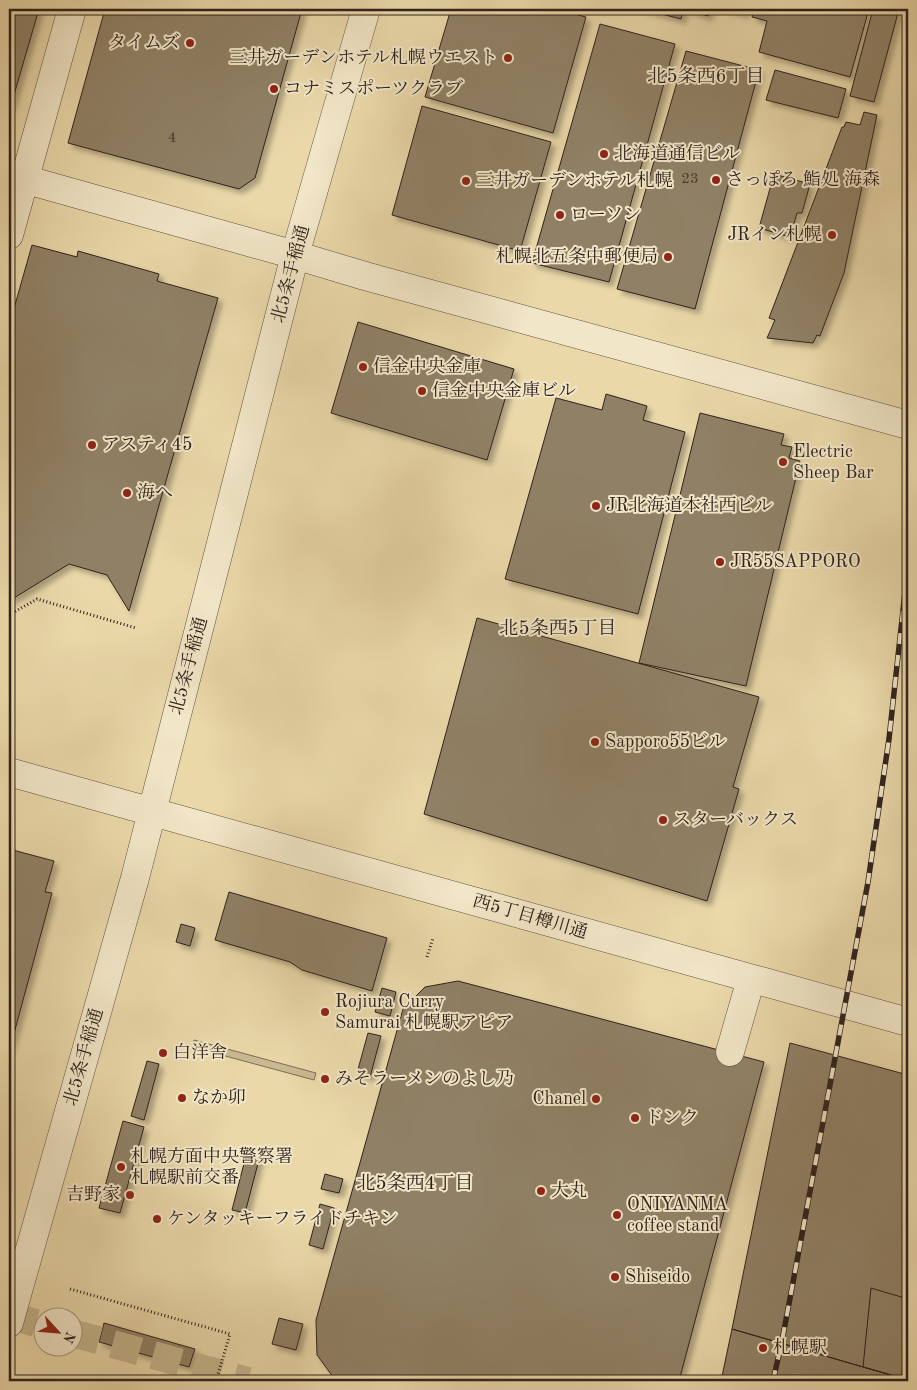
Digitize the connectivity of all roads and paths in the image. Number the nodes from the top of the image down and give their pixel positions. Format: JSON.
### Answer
{"nodes":[{"id":1,"x":72,"y":9,"type":"edge"},
{"id":2,"x":366,"y":9,"type":"edge"},
{"id":3,"x":16,"y":177,"type":"edge"},
{"id":4,"x":9,"y":235,"type":"edge"},
{"id":5,"x":295,"y":255,"type":"junction"},
{"id":6,"x":908,"y":425,"type":"edge"},
{"id":7,"x":9,"y":615,"type":"edge"},
{"id":8,"x":136,"y":628,"type":"dead end"},
{"id":9,"x":9,"y":772,"type":"edge"},
{"id":10,"x":151,"y":812,"type":"junction"},
{"id":11,"x":433,"y":938,"type":"dead end"},
{"id":12,"x":428,"y":956,"type":"dead end"},
{"id":13,"x":751,"y":979,"type":"junction"},
{"id":14,"x":908,"y":1022,"type":"edge"},
{"id":15,"x":730,"y":1052,"type":"dead end"},
{"id":16,"x":70,"y":1290,"type":"dead end"},
{"id":17,"x":9,"y":1323,"type":"edge"},
{"id":18,"x":216,"y":1381,"type":"edge"}],
"edges":[{"from":1,"to":3,"type":"street"},
{"from":2,"to":5,"type":"street","name":"北5条手稲通"},
{"from":3,"to":4,"type":"street"},
{"from":3,"to":5,"type":"street"},
{"from":5,"to":6,"type":"street"},
{"from":5,"to":10,"type":"street","name":"北5条手稲通"},
{"from":7,"to":8,"type":"path"},
{"from":9,"to":10,"type":"street","name":"西5丁目樽川通"},
{"from":10,"to":13,"type":"street","name":"西5丁目樽川通"},
{"from":10,"to":17,"type":"street","name":"北5条手稲通"},
{"from":11,"to":12,"type":"path"},
{"from":13,"to":14,"type":"street","name":"西5丁目樽川通"},
{"from":13,"to":15,"type":"street"},
{"from":16,"to":18,"type":"path"}]}
